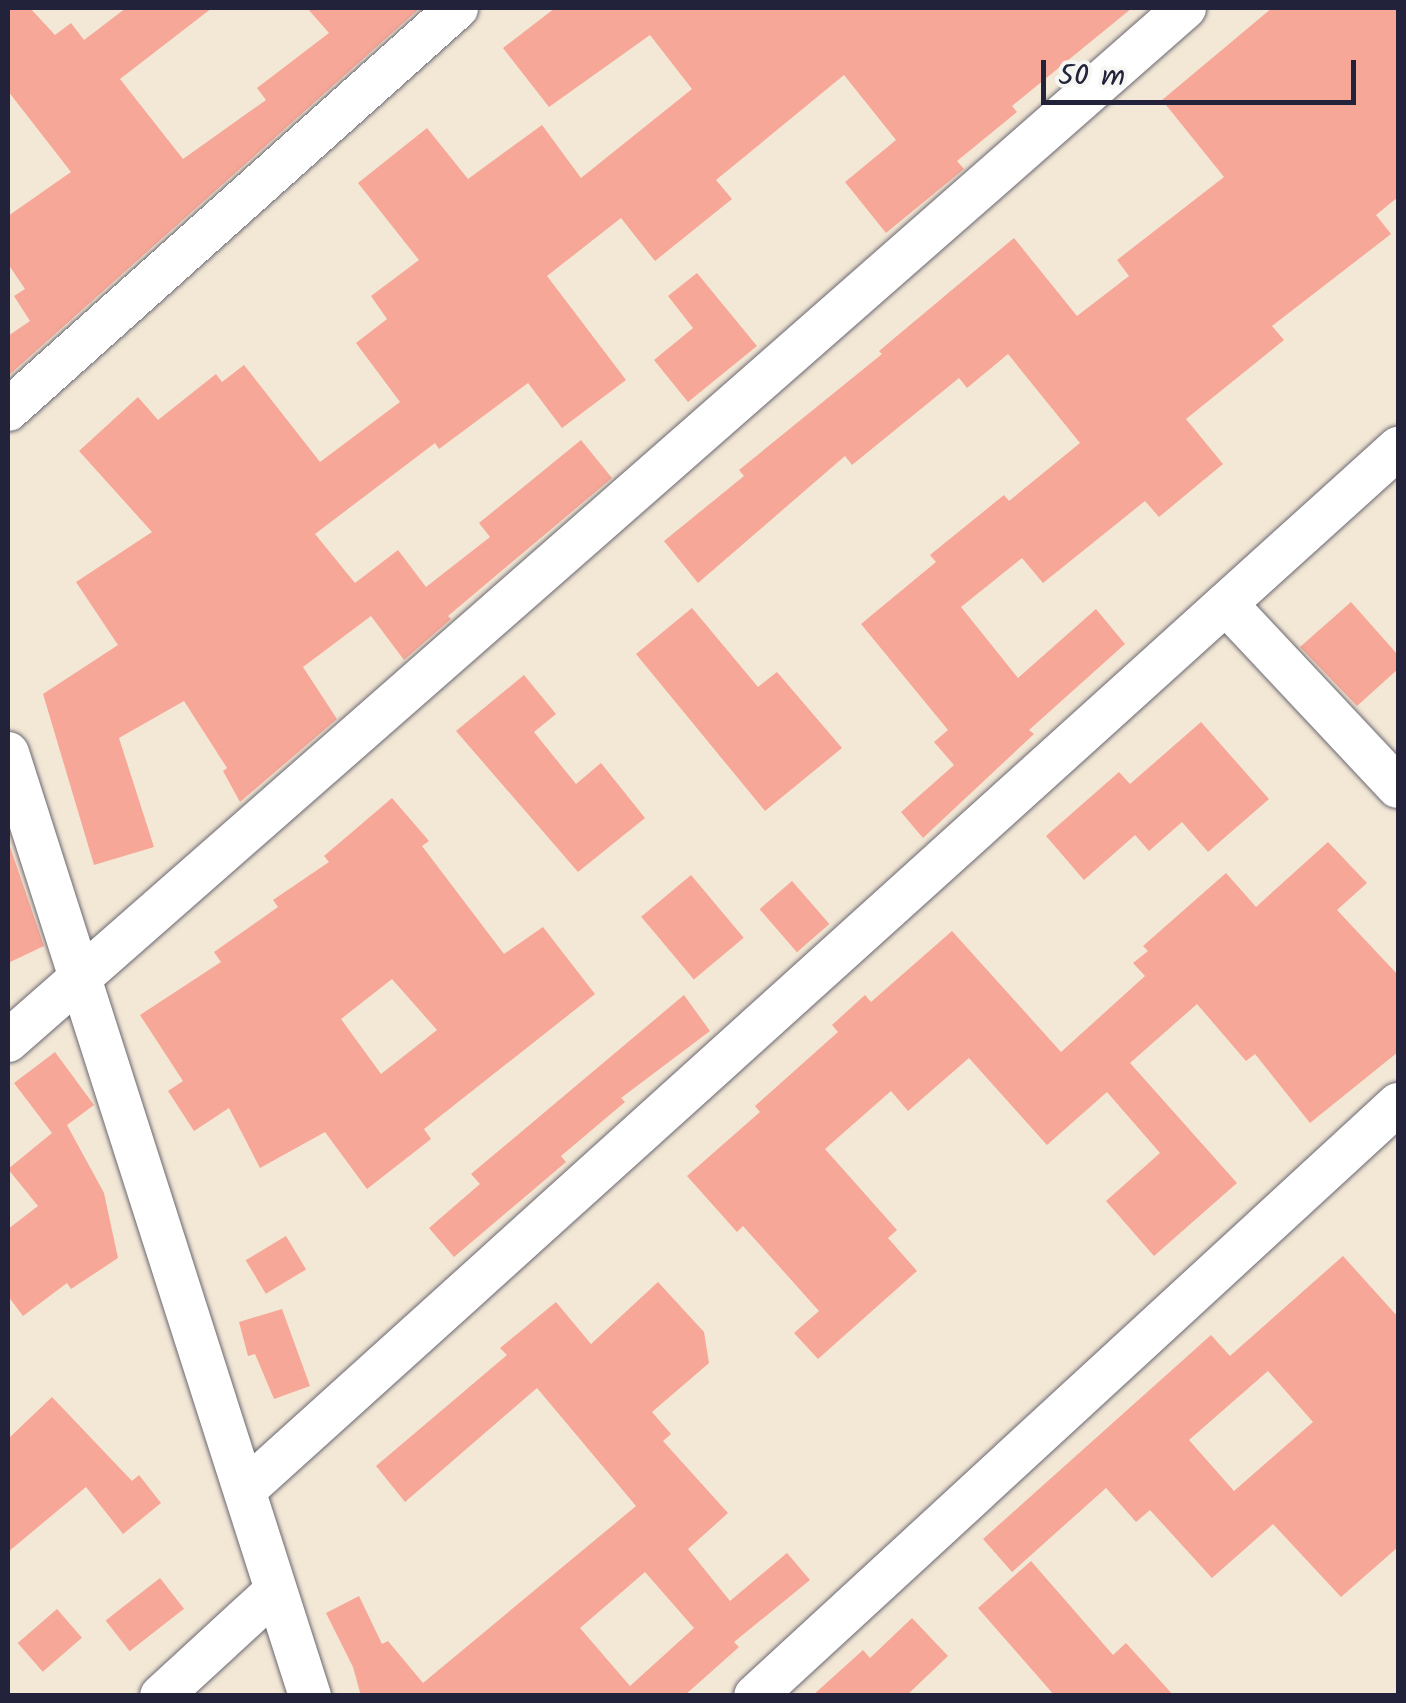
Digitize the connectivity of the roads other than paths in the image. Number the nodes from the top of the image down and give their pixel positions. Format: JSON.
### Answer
{"nodes":[{"id":1,"x":458,"y":8,"type":"edge"},
{"id":2,"x":1185,"y":8,"type":"edge"},
{"id":3,"x":8,"y":410,"type":"edge"},
{"id":4,"x":1398,"y":448,"type":"edge"},
{"id":5,"x":1226,"y":604,"type":"junction"},
{"id":6,"x":8,"y":753,"type":"edge"},
{"id":7,"x":1398,"y":787,"type":"edge"},
{"id":8,"x":81,"y":976,"type":"junction"},
{"id":9,"x":8,"y":1042,"type":"edge"},
{"id":10,"x":1398,"y":1104,"type":"edge"},
{"id":11,"x":246,"y":1489,"type":"junction"},
{"id":12,"x":275,"y":1591,"type":"junction"},
{"id":13,"x":161,"y":1696,"type":"edge"},
{"id":14,"x":310,"y":1696,"type":"edge"},
{"id":15,"x":755,"y":1696,"type":"edge"}],
"edges":[{"from":1,"to":3,"type":"street"},
{"from":2,"to":8,"type":"street"},
{"from":4,"to":5,"type":"street"},
{"from":5,"to":7,"type":"street"},
{"from":5,"to":11,"type":"street"},
{"from":6,"to":8,"type":"street"},
{"from":8,"to":9,"type":"street"},
{"from":8,"to":11,"type":"street"},
{"from":10,"to":15,"type":"street"},
{"from":11,"to":12,"type":"street"},
{"from":12,"to":13,"type":"street"},
{"from":12,"to":14,"type":"street"}]}
